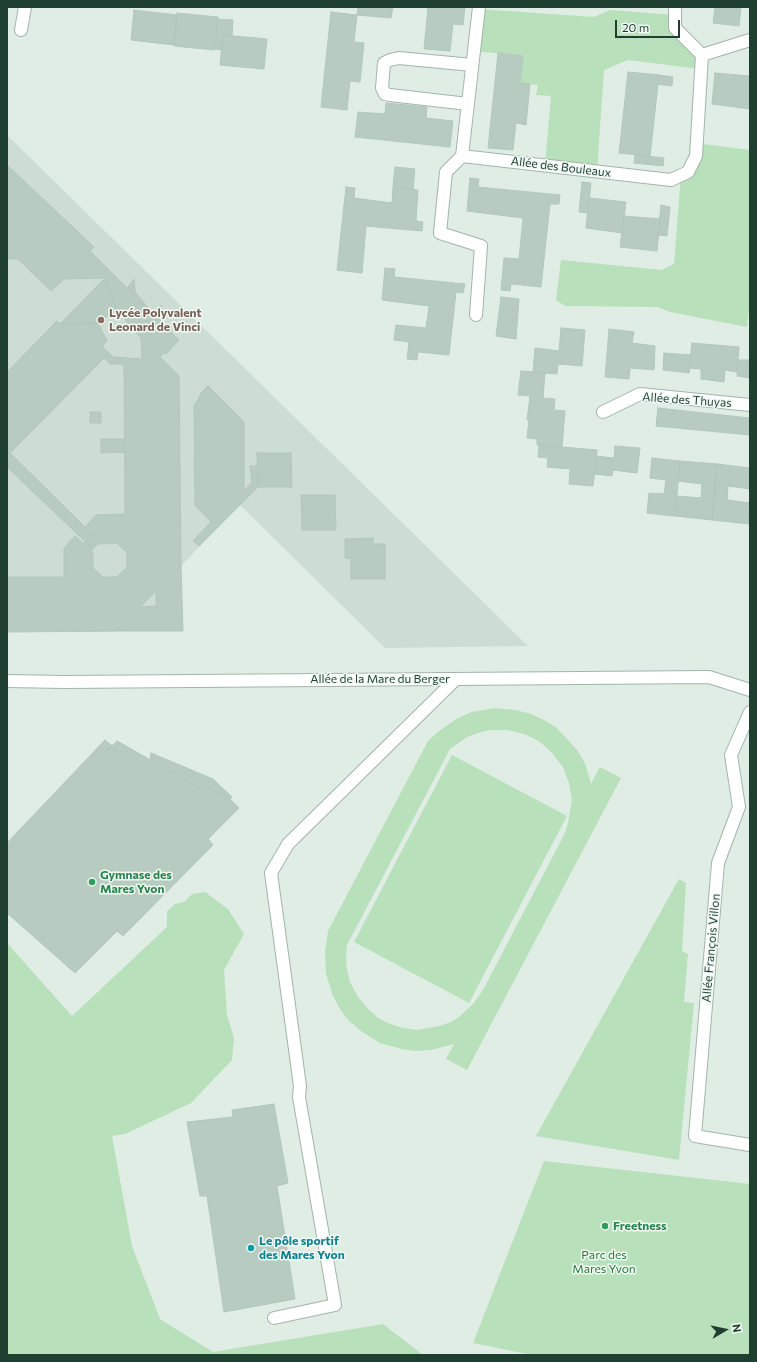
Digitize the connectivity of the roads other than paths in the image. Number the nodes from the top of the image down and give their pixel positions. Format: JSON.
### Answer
{"nodes":[{"id":1,"x":25,"y":7,"type":"edge"},
{"id":2,"x":479,"y":7,"type":"edge"},
{"id":3,"x":675,"y":7,"type":"edge"},
{"id":4,"x":21,"y":30,"type":"dead end"},
{"id":5,"x":750,"y":40,"type":"edge"},
{"id":6,"x":702,"y":55,"type":"junction"},
{"id":7,"x":472,"y":65,"type":"junction"},
{"id":8,"x":468,"y":104,"type":"junction"},
{"id":9,"x":462,"y":156,"type":"junction"},
{"id":10,"x":476,"y":315,"type":"dead end"},
{"id":11,"x":750,"y":405,"type":"edge"},
{"id":12,"x":603,"y":412,"type":"dead end"},
{"id":13,"x":456,"y":679,"type":"junction"},
{"id":14,"x":13,"y":685,"type":"edge"},
{"id":15,"x":750,"y":690,"type":"edge"},
{"id":16,"x":750,"y":712,"type":"edge"},
{"id":17,"x":750,"y":1145,"type":"edge"},
{"id":18,"x":274,"y":1318,"type":"dead end"}],
"edges":[{"from":1,"to":4,"type":"street"},
{"from":2,"to":7,"type":"street"},
{"from":3,"to":6,"type":"street"},
{"from":5,"to":6,"type":"street"},
{"from":6,"to":9,"type":"street","name":"Allée des Bouleaux"},
{"from":7,"to":8,"type":"street"},
{"from":7,"to":8,"type":"street"},
{"from":8,"to":9,"type":"street"},
{"from":9,"to":10,"type":"street"},
{"from":11,"to":12,"type":"street","name":"Allée des Thuyas"},
{"from":13,"to":14,"type":"street","name":"Allée de la Mare du Berger"},
{"from":13,"to":15,"type":"street","name":"Allée de la Mare du Berger"},
{"from":13,"to":18,"type":"street"},
{"from":16,"to":17,"type":"street","name":"Allée François Villon"}]}
